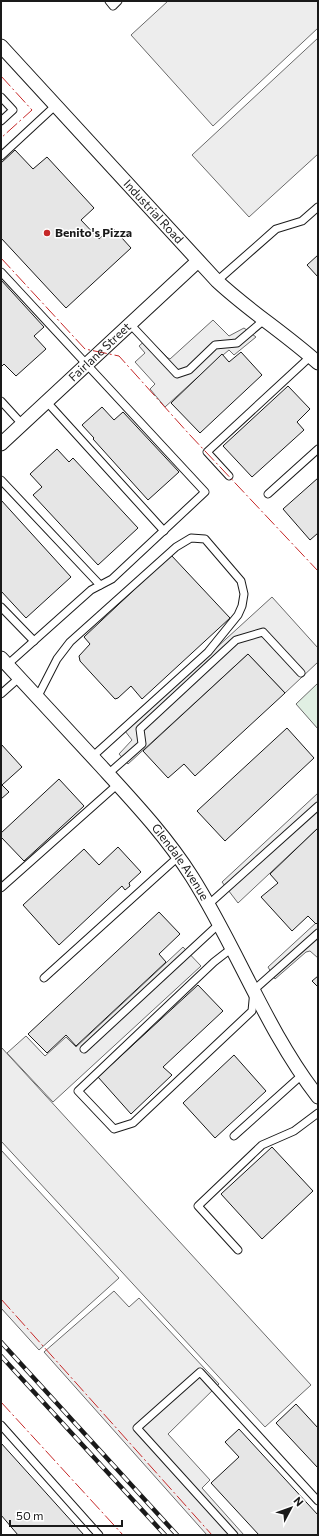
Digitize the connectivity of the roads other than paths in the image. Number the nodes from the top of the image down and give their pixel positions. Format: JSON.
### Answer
{"nodes":[{"id":1,"x":109,"y":1,"type":"edge"},
{"id":2,"x":118,"y":1,"type":"edge"},
{"id":3,"x":2,"y":51,"type":"edge"},
{"id":4,"x":1,"y":97,"type":"edge"},
{"id":5,"x":55,"y":106,"type":"junction"},
{"id":6,"x":1,"y":121,"type":"edge"},
{"id":7,"x":1,"y":156,"type":"edge"},
{"id":8,"x":318,"y":207,"type":"edge"},
{"id":9,"x":198,"y":261,"type":"junction"},
{"id":10,"x":1,"y":272,"type":"edge"},
{"id":11,"x":217,"y":281,"type":"junction"},
{"id":12,"x":264,"y":320,"type":"junction"},
{"id":13,"x":130,"y":324,"type":"junction"},
{"id":14,"x":314,"y":359,"type":"edge"},
{"id":15,"x":86,"y":364,"type":"junction"},
{"id":16,"x":1,"y":401,"type":"edge"},
{"id":17,"x":46,"y":401,"type":"junction"},
{"id":18,"x":22,"y":424,"type":"junction"},
{"id":19,"x":1,"y":444,"type":"edge"},
{"id":20,"x":318,"y":450,"type":"edge"},
{"id":21,"x":229,"y":476,"type":"dead end"},
{"id":22,"x":1,"y":480,"type":"edge"},
{"id":23,"x":268,"y":494,"type":"dead end"},
{"id":24,"x":164,"y":530,"type":"junction"},
{"id":25,"x":100,"y":585,"type":"junction"},
{"id":26,"x":1,"y":607,"type":"edge"},
{"id":27,"x":34,"y":641,"type":"junction"},
{"id":28,"x":4,"y":662,"type":"edge"},
{"id":29,"x":301,"y":673,"type":"dead end"},
{"id":30,"x":19,"y":678,"type":"junction"},
{"id":31,"x":1,"y":694,"type":"edge"},
{"id":32,"x":37,"y":698,"type":"junction"},
{"id":33,"x":92,"y":757,"type":"junction"},
{"id":34,"x":108,"y":774,"type":"junction"},
{"id":35,"x":118,"y":784,"type":"junction"},
{"id":36,"x":318,"y":806,"type":"edge"},
{"id":37,"x":178,"y":856,"type":"junction"},
{"id":38,"x":1,"y":888,"type":"edge"},
{"id":39,"x":209,"y":904,"type":"junction"},
{"id":40,"x":219,"y":924,"type":"junction"},
{"id":41,"x":318,"y":933,"type":"edge"},
{"id":42,"x":232,"y":948,"type":"junction"},
{"id":43,"x":44,"y":978,"type":"dead end"},
{"id":44,"x":254,"y":990,"type":"junction"},
{"id":45,"x":84,"y":1049,"type":"dead end"},
{"id":46,"x":302,"y":1074,"type":"junction"},
{"id":47,"x":316,"y":1088,"type":"edge"},
{"id":48,"x":318,"y":1113,"type":"edge"},
{"id":49,"x":234,"y":1136,"type":"dead end"},
{"id":50,"x":238,"y":1250,"type":"dead end"},
{"id":51,"x":1,"y":1425,"type":"edge"},
{"id":52,"x":318,"y":1501,"type":"edge"},
{"id":53,"x":99,"y":1535,"type":"edge"},
{"id":54,"x":234,"y":1535,"type":"edge"}],
"edges":[{"from":1,"to":2,"type":"lane"},
{"from":3,"to":5,"type":"street","name":"Industrial Road"},
{"from":4,"to":6,"type":"lane"},
{"from":5,"to":7,"type":"lane"},
{"from":5,"to":9,"type":"street","name":"Industrial Road"},
{"from":8,"to":11,"type":"lane"},
{"from":9,"to":11,"type":"street","name":"Industrial Road"},
{"from":9,"to":13,"type":"street","name":"Fairlane Street"},
{"from":10,"to":15,"type":"lane"},
{"from":11,"to":12,"type":"street","name":"Industrial Road"},
{"from":12,"to":13,"type":"lane"},
{"from":12,"to":14,"type":"street","name":"Industrial Road"},
{"from":13,"to":15,"type":"street","name":"Fairlane Street"},
{"from":14,"to":21,"type":"lane"},
{"from":15,"to":17,"type":"street","name":"Fairlane Street"},
{"from":15,"to":24,"type":"lane"},
{"from":16,"to":18,"type":"lane"},
{"from":17,"to":18,"type":"street","name":"Fairlane Street"},
{"from":17,"to":24,"type":"lane"},
{"from":18,"to":19,"type":"street","name":"Fairlane Street"},
{"from":20,"to":23,"type":"lane"},
{"from":22,"to":25,"type":"lane"},
{"from":24,"to":25,"type":"lane"},
{"from":25,"to":27,"type":"lane"},
{"from":26,"to":27,"type":"lane"},
{"from":27,"to":28,"type":"lane"},
{"from":28,"to":30,"type":"street","name":"Glendale Avenue"},
{"from":29,"to":34,"type":"lane"},
{"from":30,"to":31,"type":"lane"},
{"from":30,"to":32,"type":"street","name":"Glendale Avenue"},
{"from":32,"to":33,"type":"street","name":"Glendale Avenue"},
{"from":32,"to":33,"type":"lane"},
{"from":33,"to":34,"type":"street","name":"Glendale Avenue"},
{"from":34,"to":35,"type":"street","name":"Glendale Avenue"},
{"from":35,"to":37,"type":"street","name":"Glendale Avenue"},
{"from":35,"to":38,"type":"lane"},
{"from":36,"to":39,"type":"lane"},
{"from":37,"to":39,"type":"street","name":"Glendale Avenue"},
{"from":37,"to":43,"type":"lane"},
{"from":39,"to":40,"type":"street","name":"Glendale Avenue"},
{"from":40,"to":42,"type":"street","name":"Glendale Avenue"},
{"from":40,"to":45,"type":"lane"},
{"from":41,"to":44,"type":"lane"},
{"from":42,"to":44,"type":"street","name":"Glendale Avenue"},
{"from":42,"to":44,"type":"lane"},
{"from":44,"to":46,"type":"street","name":"Glendale Avenue"},
{"from":46,"to":47,"type":"street","name":"Glendale Avenue"},
{"from":46,"to":49,"type":"lane"},
{"from":48,"to":50,"type":"lane"},
{"from":51,"to":53,"type":"lane"},
{"from":52,"to":54,"type":"lane"}]}
